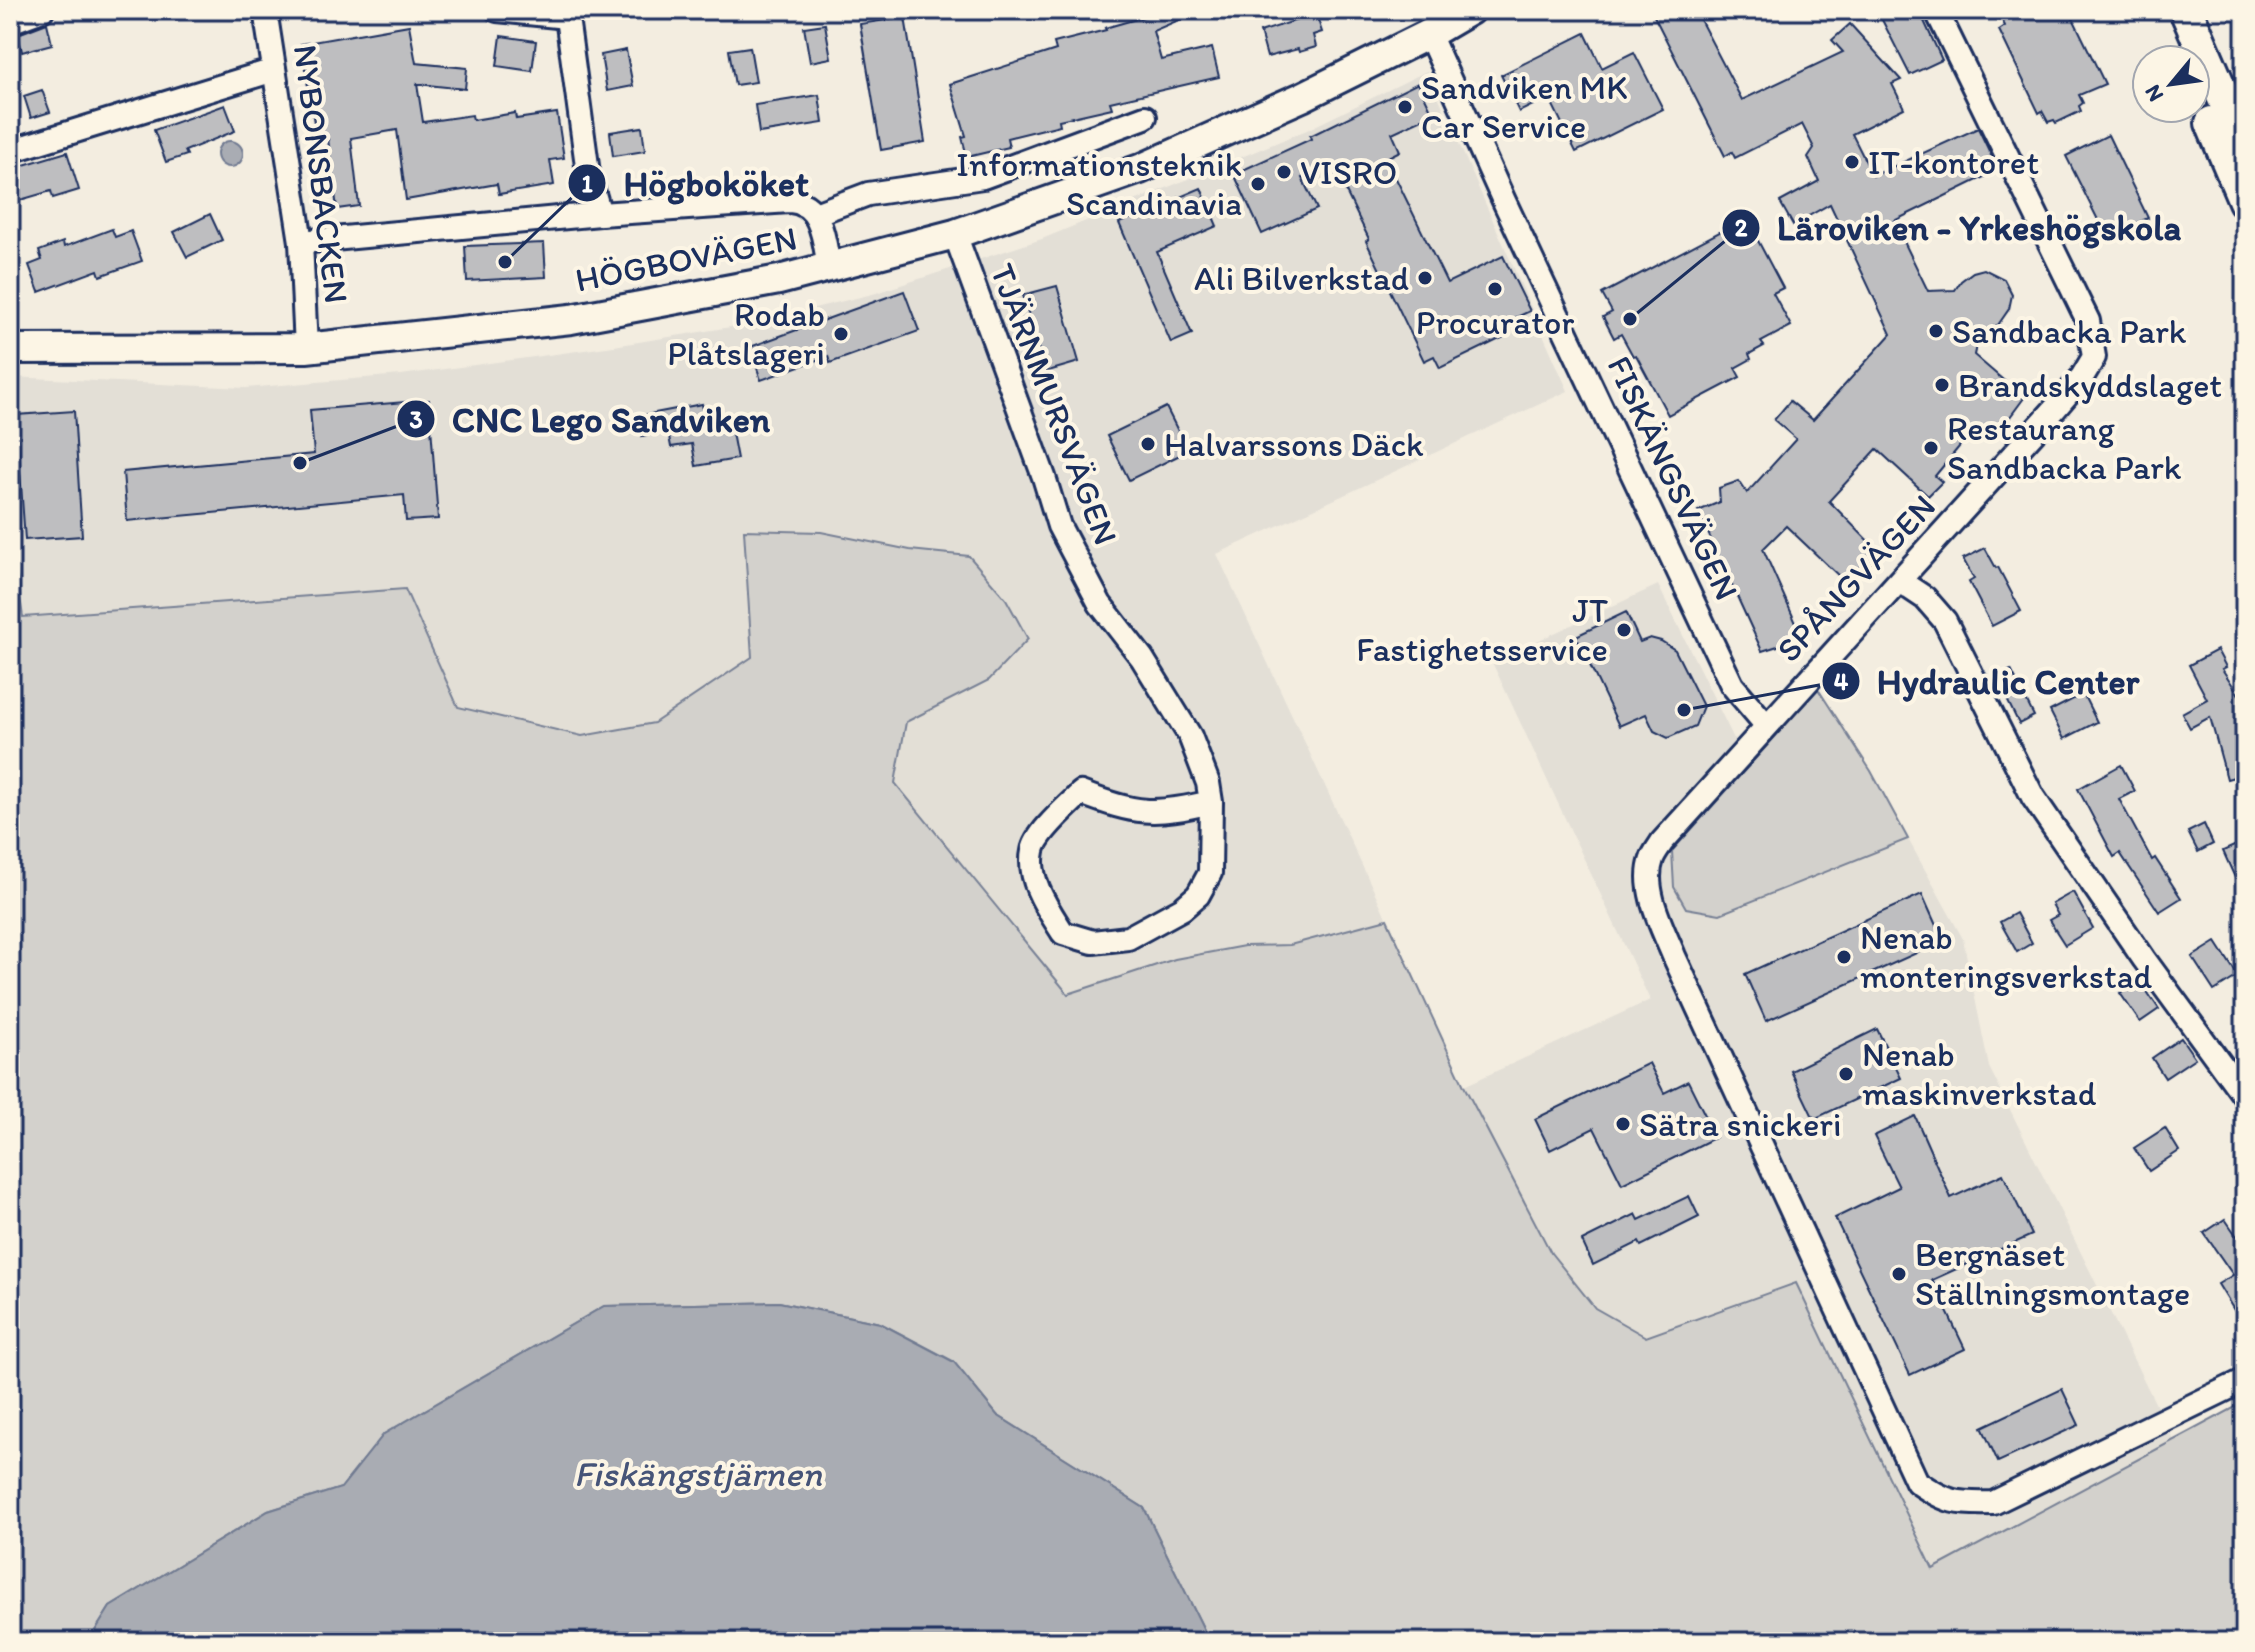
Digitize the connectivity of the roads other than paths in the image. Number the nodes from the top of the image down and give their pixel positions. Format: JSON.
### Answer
{"nodes":[{"id":1,"x":42,"y":10,"type":"edge"},
{"id":2,"x":265,"y":10,"type":"edge"},
{"id":3,"x":497,"y":10,"type":"edge"},
{"id":4,"x":1470,"y":10,"type":"edge"},
{"id":5,"x":1936,"y":10,"type":"edge"},
{"id":6,"x":2162,"y":10,"type":"edge"},
{"id":7,"x":2186,"y":10,"type":"edge"},
{"id":8,"x":567,"y":14,"type":"edge"},
{"id":9,"x":10,"y":22,"type":"edge"},
{"id":10,"x":1429,"y":34,"type":"junction"},
{"id":11,"x":2178,"y":44,"type":"edge"},
{"id":12,"x":274,"y":70,"type":"junction"},
{"id":13,"x":1145,"y":117,"type":"dead end"},
{"id":14,"x":2211,"y":121,"type":"edge"},
{"id":15,"x":2245,"y":147,"type":"edge"},
{"id":16,"x":10,"y":151,"type":"edge"},
{"id":17,"x":2245,"y":201,"type":"edge"},
{"id":18,"x":600,"y":214,"type":"junction"},
{"id":19,"x":815,"y":214,"type":"junction"},
{"id":20,"x":955,"y":234,"type":"junction"},
{"id":21,"x":301,"y":242,"type":"junction"},
{"id":22,"x":829,"y":267,"type":"junction"},
{"id":23,"x":306,"y":348,"type":"junction"},
{"id":24,"x":10,"y":349,"type":"edge"},
{"id":25,"x":1901,"y":582,"type":"junction"},
{"id":26,"x":1766,"y":725,"type":"junction"},
{"id":27,"x":1211,"y":802,"type":"junction"},
{"id":28,"x":2245,"y":1097,"type":"edge"},
{"id":29,"x":2245,"y":1380,"type":"edge"}],
"edges":[{"from":1,"to":9,"type":"street"},
{"from":2,"to":12,"type":"street","name":"NYBONSBACKEN"},
{"from":3,"to":8,"type":"street"},
{"from":4,"to":10,"type":"main road","name":"HÖGBOVÄGEN"},
{"from":5,"to":25,"type":"street","name":"SPÅNGVÄGEN"},
{"from":6,"to":11,"type":"highway"},
{"from":7,"to":15,"type":"highway"},
{"from":8,"to":18,"type":"street"},
{"from":10,"to":20,"type":"main road","name":"HÖGBOVÄGEN"},
{"from":10,"to":26,"type":"street","name":"FISKÄNGSVÄGEN"},
{"from":12,"to":16,"type":"street"},
{"from":12,"to":21,"type":"street","name":"NYBONSBACKEN"},
{"from":13,"to":19,"type":"street"},
{"from":14,"to":17,"type":"highway"},
{"from":18,"to":19,"type":"street"},
{"from":18,"to":21,"type":"street"},
{"from":19,"to":22,"type":"street"},
{"from":20,"to":22,"type":"main road","name":"HÖGBOVÄGEN"},
{"from":20,"to":27,"type":"street","name":"TJÄRNMURSVÄGEN"},
{"from":21,"to":23,"type":"street","name":"NYBONSBACKEN"},
{"from":22,"to":23,"type":"main road","name":"HÖGBOVÄGEN"},
{"from":23,"to":24,"type":"main road","name":"HÖGBOVÄGEN"},
{"from":25,"to":26,"type":"street","name":"SPÅNGVÄGEN"},
{"from":25,"to":28,"type":"street"},
{"from":26,"to":29,"type":"street","name":"SPÅNGVÄGEN"},
{"from":27,"to":27,"type":"street","name":"TJÄRNMURSVÄGEN"}]}
